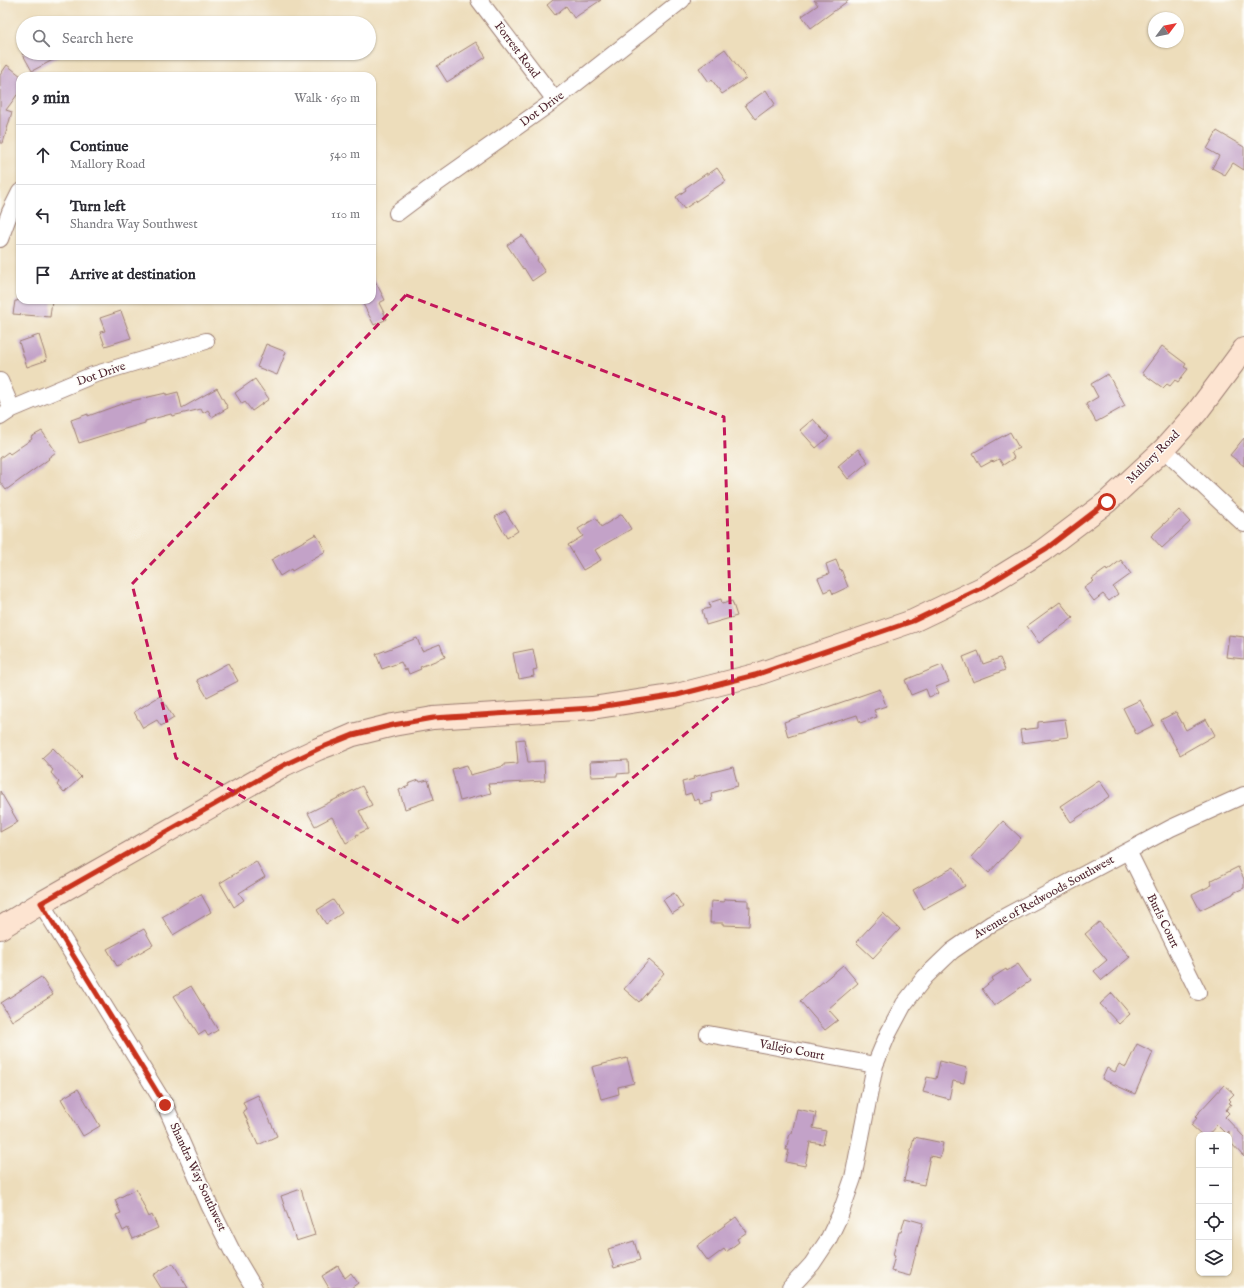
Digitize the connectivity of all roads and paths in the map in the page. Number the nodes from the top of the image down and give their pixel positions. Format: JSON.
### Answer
{"nodes":[{"id":1,"x":479,"y":0,"type":"edge"},
{"id":2,"x":682,"y":0,"type":"edge"},
{"id":3,"x":555,"y":100,"type":"junction"},
{"id":4,"x":16,"y":200,"type":"edge"},
{"id":5,"x":397,"y":213,"type":"dead end"},
{"id":6,"x":0,"y":239,"type":"edge"},
{"id":7,"x":206,"y":340,"type":"dead end"},
{"id":8,"x":1244,"y":348,"type":"edge"},
{"id":9,"x":0,"y":380,"type":"edge"},
{"id":10,"x":6,"y":413,"type":"edge"},
{"id":11,"x":1164,"y":448,"type":"junction"},
{"id":12,"x":1244,"y":524,"type":"edge"},
{"id":13,"x":1244,"y":795,"type":"edge"},
{"id":14,"x":1128,"y":851,"type":"junction"},
{"id":15,"x":41,"y":903,"type":"junction"},
{"id":16,"x":0,"y":928,"type":"edge"},
{"id":17,"x":1198,"y":992,"type":"dead end"},
{"id":18,"x":708,"y":1034,"type":"dead end"},
{"id":19,"x":875,"y":1065,"type":"junction"},
{"id":20,"x":254,"y":1288,"type":"edge"},
{"id":21,"x":790,"y":1288,"type":"edge"}],
"edges":[{"from":1,"to":3,"type":"street","name":"Forrest Road"},
{"from":2,"to":3,"type":"street","name":"Dot Drive"},
{"from":3,"to":5,"type":"street","name":"Dot Drive"},
{"from":4,"to":6,"type":"street"},
{"from":7,"to":10,"type":"street","name":"Dot Drive"},
{"from":8,"to":11,"type":"street","name":"Mallory Road"},
{"from":9,"to":10,"type":"street"},
{"from":11,"to":12,"type":"street"},
{"from":11,"to":15,"type":"street","name":"Mallory Road"},
{"from":13,"to":14,"type":"street","name":"Avenue of Redwoods Southwest"},
{"from":14,"to":17,"type":"street","name":"Burls Court"},
{"from":14,"to":19,"type":"street","name":"Avenue of Redwoods Southwest"},
{"from":15,"to":16,"type":"street","name":"Mallory Road"},
{"from":15,"to":20,"type":"street","name":"Shandra Way Southwest"},
{"from":18,"to":19,"type":"street","name":"Vallejo Court"},
{"from":19,"to":21,"type":"street","name":"Avenue of Redwoods Southwest"}]}
